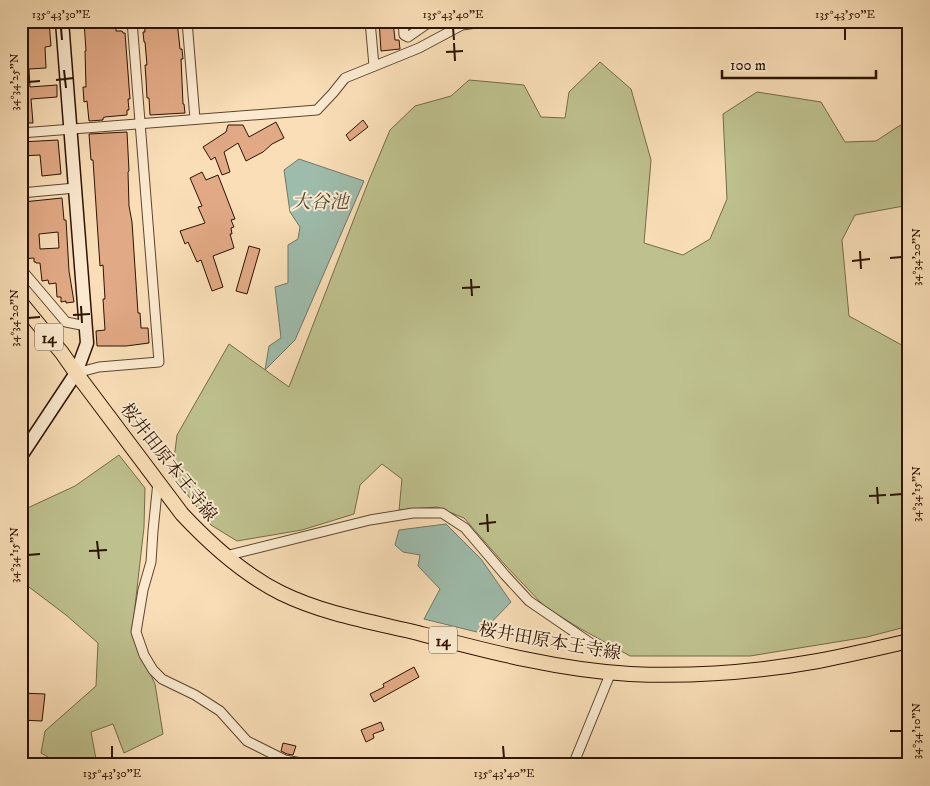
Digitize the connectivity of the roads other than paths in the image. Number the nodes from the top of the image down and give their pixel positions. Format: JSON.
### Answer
{"nodes":[{"id":1,"x":62,"y":21,"type":"edge"},
{"id":2,"x":132,"y":21,"type":"edge"},
{"id":3,"x":187,"y":21,"type":"edge"},
{"id":4,"x":370,"y":21,"type":"edge"},
{"id":5,"x":403,"y":21,"type":"edge"},
{"id":6,"x":431,"y":21,"type":"edge"},
{"id":7,"x":492,"y":21,"type":"edge"},
{"id":8,"x":374,"y":66,"type":"junction"},
{"id":9,"x":194,"y":120,"type":"junction"},
{"id":10,"x":140,"y":125,"type":"junction"},
{"id":11,"x":70,"y":130,"type":"junction"},
{"id":12,"x":21,"y":133,"type":"edge"},
{"id":13,"x":75,"y":188,"type":"junction"},
{"id":14,"x":21,"y":193,"type":"edge"},
{"id":15,"x":21,"y":269,"type":"edge"},
{"id":16,"x":21,"y":303,"type":"edge"},
{"id":17,"x":86,"y":326,"type":"junction"},
{"id":18,"x":76,"y":374,"type":"junction"},
{"id":19,"x":21,"y":456,"type":"edge"},
{"id":20,"x":158,"y":482,"type":"junction"},
{"id":21,"x":225,"y":556,"type":"junction"},
{"id":22,"x":909,"y":641,"type":"edge"},
{"id":23,"x":604,"y":653,"type":"dead end"},
{"id":24,"x":611,"y":672,"type":"junction"},
{"id":25,"x":312,"y":765,"type":"edge"},
{"id":26,"x":574,"y":765,"type":"edge"}],
"edges":[{"from":1,"to":11,"type":"street"},
{"from":2,"to":10,"type":"street"},
{"from":3,"to":9,"type":"street"},
{"from":4,"to":8,"type":"street"},
{"from":5,"to":6,"type":"street"},
{"from":7,"to":8,"type":"street"},
{"from":8,"to":9,"type":"street"},
{"from":9,"to":10,"type":"street"},
{"from":10,"to":11,"type":"street"},
{"from":10,"to":18,"type":"street"},
{"from":11,"to":12,"type":"street"},
{"from":11,"to":13,"type":"street"},
{"from":13,"to":14,"type":"street"},
{"from":13,"to":17,"type":"street"},
{"from":15,"to":17,"type":"street"},
{"from":16,"to":18,"type":"main road","name":"桜井田原本王寺線","number":"14"},
{"from":17,"to":18,"type":"street"},
{"from":18,"to":19,"type":"street"},
{"from":18,"to":20,"type":"main road","name":"桜井田原本王寺線","number":"14"},
{"from":20,"to":21,"type":"main road","name":"桜井田原本王寺線","number":"14"},
{"from":20,"to":25,"type":"street"},
{"from":21,"to":23,"type":"street"},
{"from":21,"to":24,"type":"main road","name":"桜井田原本王寺線","number":"14"},
{"from":22,"to":24,"type":"main road","name":"桜井田原本王寺線","number":"14"},
{"from":24,"to":26,"type":"street"}]}
